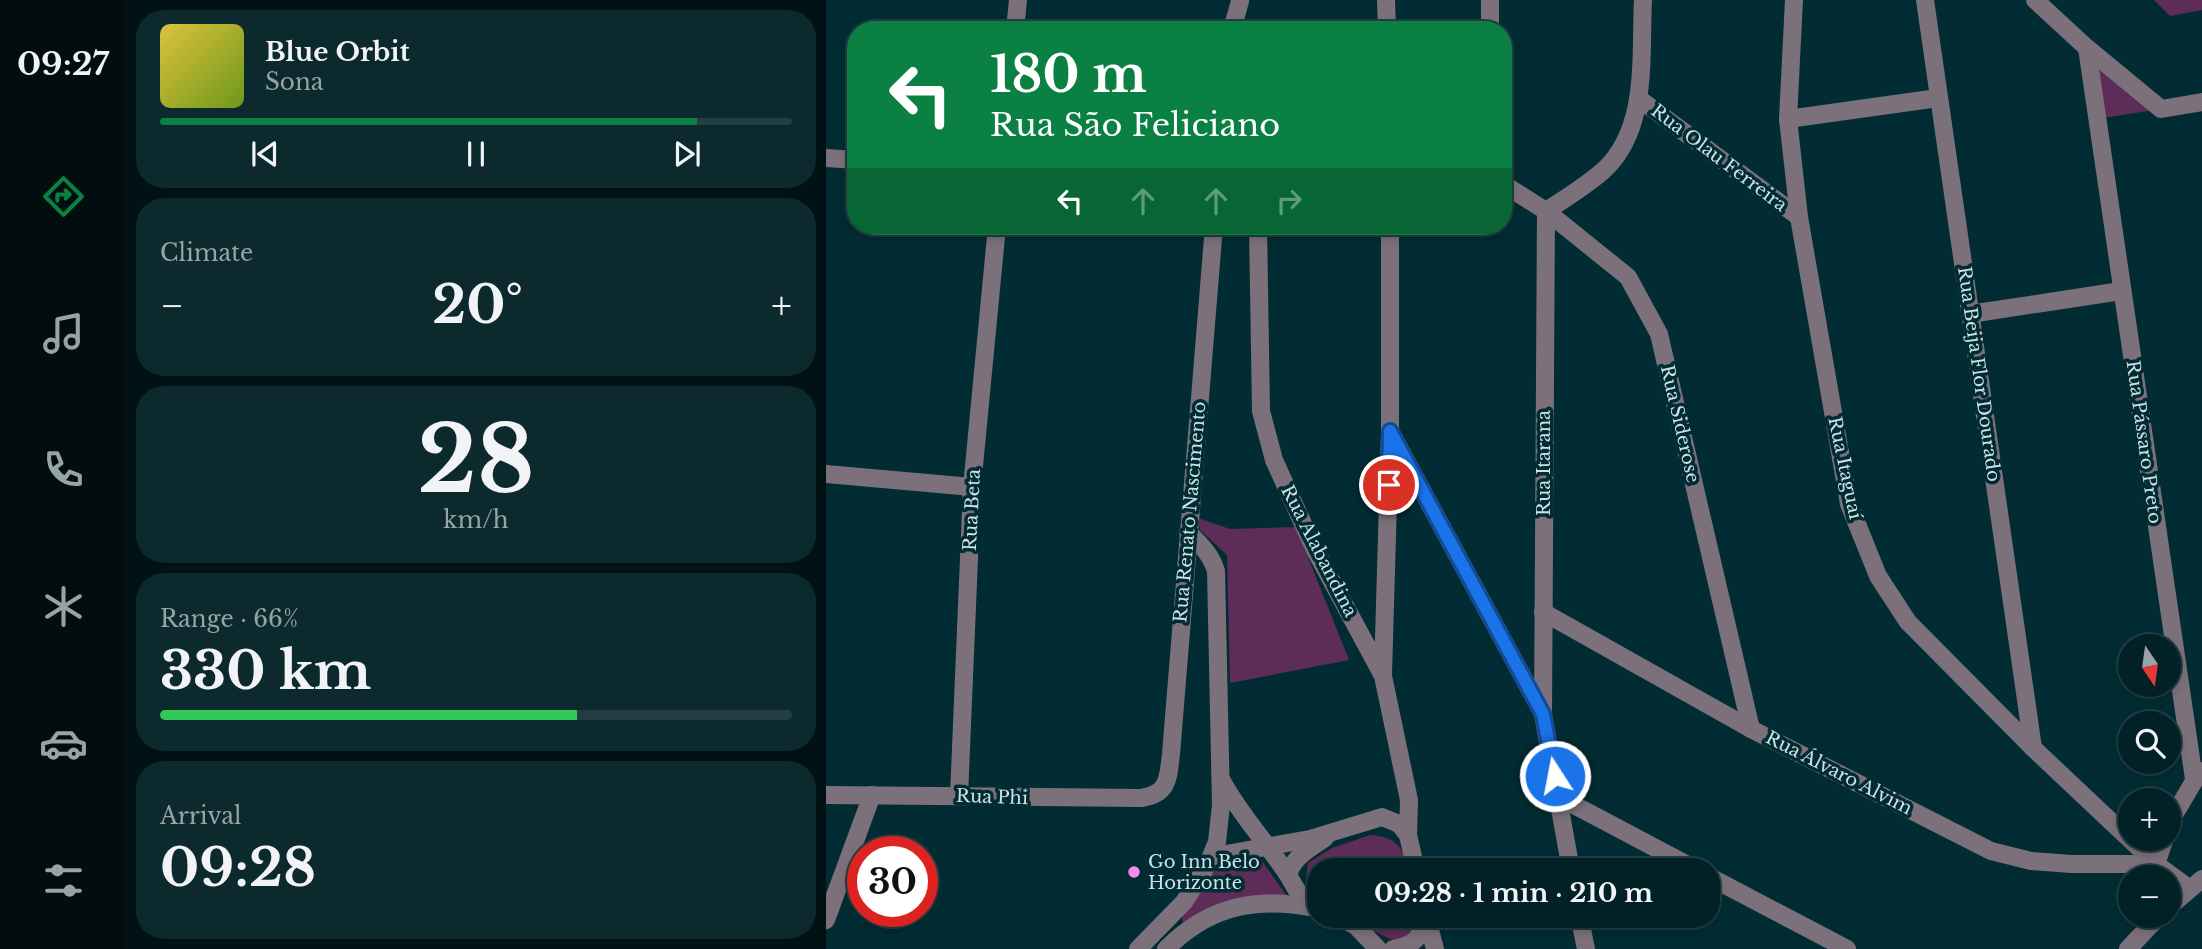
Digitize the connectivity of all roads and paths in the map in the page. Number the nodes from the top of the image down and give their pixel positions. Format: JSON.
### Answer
{"nodes":[{"id":1,"x":1018,"y":0,"type":"edge"},
{"id":2,"x":1240,"y":0,"type":"edge"},
{"id":3,"x":1385,"y":0,"type":"edge"},
{"id":4,"x":1490,"y":0,"type":"edge"},
{"id":5,"x":1643,"y":0,"type":"edge"},
{"id":6,"x":1794,"y":0,"type":"edge"},
{"id":7,"x":1925,"y":0,"type":"edge"},
{"id":8,"x":2035,"y":0,"type":"edge"},
{"id":9,"x":1016,"y":21,"type":"edge"},
{"id":10,"x":1234,"y":21,"type":"edge"},
{"id":11,"x":1243,"y":21,"type":"edge"},
{"id":12,"x":1386,"y":21,"type":"edge"},
{"id":13,"x":1490,"y":21,"type":"edge"},
{"id":14,"x":2087,"y":48,"type":"junction"},
{"id":15,"x":1938,"y":98,"type":"junction"},
{"id":16,"x":1639,"y":99,"type":"junction"},
{"id":17,"x":2202,"y":102,"type":"edge"},
{"id":18,"x":1788,"y":118,"type":"junction"},
{"id":19,"x":826,"y":158,"type":"edge"},
{"id":20,"x":847,"y":159,"type":"edge"},
{"id":21,"x":1512,"y":190,"type":"edge"},
{"id":22,"x":1546,"y":211,"type":"junction"},
{"id":23,"x":1799,"y":217,"type":"junction"},
{"id":24,"x":996,"y":235,"type":"edge"},
{"id":25,"x":1213,"y":235,"type":"edge"},
{"id":26,"x":1258,"y":235,"type":"edge"},
{"id":27,"x":1390,"y":235,"type":"edge"},
{"id":28,"x":2121,"y":291,"type":"junction"},
{"id":29,"x":1970,"y":314,"type":"junction"},
{"id":30,"x":1390,"y":431,"type":"junction"},
{"id":31,"x":826,"y":474,"type":"edge"},
{"id":32,"x":972,"y":488,"type":"junction"},
{"id":33,"x":1188,"y":532,"type":"junction"},
{"id":34,"x":1543,"y":612,"type":"junction"},
{"id":35,"x":1383,"y":676,"type":"junction"},
{"id":36,"x":1543,"y":714,"type":"junction"},
{"id":37,"x":1751,"y":729,"type":"junction"},
{"id":38,"x":2033,"y":748,"type":"junction"},
{"id":39,"x":2198,"y":773,"type":"edge"},
{"id":40,"x":1220,"y":778,"type":"junction"},
{"id":41,"x":826,"y":795,"type":"edge"},
{"id":42,"x":872,"y":795,"type":"junction"},
{"id":43,"x":1158,"y":795,"type":"joint"},
{"id":44,"x":959,"y":796,"type":"junction"},
{"id":45,"x":1559,"y":797,"type":"junction"},
{"id":46,"x":2181,"y":806,"type":"edge"},
{"id":47,"x":1334,"y":833,"type":"junction"},
{"id":48,"x":1408,"y":835,"type":"junction"},
{"id":49,"x":1269,"y":846,"type":"junction"},
{"id":50,"x":2160,"y":851,"type":"edge"},
{"id":51,"x":1413,"y":858,"type":"edge"},
{"id":52,"x":1569,"y":858,"type":"edge"},
{"id":53,"x":1674,"y":858,"type":"edge"},
{"id":54,"x":1208,"y":864,"type":"junction"},
{"id":55,"x":2156,"y":864,"type":"junction"},
{"id":56,"x":1288,"y":875,"type":"junction"},
{"id":57,"x":1720,"y":882,"type":"edge"},
{"id":58,"x":2196,"y":884,"type":"edge"},
{"id":59,"x":2181,"y":897,"type":"edge"},
{"id":60,"x":1307,"y":900,"type":"edge"},
{"id":61,"x":1307,"y":907,"type":"edge"},
{"id":62,"x":826,"y":920,"type":"edge"},
{"id":63,"x":1358,"y":928,"type":"edge"},
{"id":64,"x":1423,"y":928,"type":"edge"},
{"id":65,"x":1429,"y":928,"type":"edge"},
{"id":66,"x":1582,"y":928,"type":"edge"},
{"id":67,"x":2148,"y":928,"type":"edge"},
{"id":68,"x":1374,"y":945,"type":"edge"},
{"id":69,"x":1138,"y":949,"type":"edge"},
{"id":70,"x":1166,"y":949,"type":"edge"},
{"id":71,"x":1391,"y":949,"type":"edge"},
{"id":72,"x":1435,"y":949,"type":"edge"},
{"id":73,"x":1586,"y":949,"type":"edge"},
{"id":74,"x":1847,"y":949,"type":"edge"},
{"id":75,"x":2129,"y":949,"type":"edge"}],
"edges":[{"from":1,"to":9,"type":"street"},
{"from":2,"to":10,"type":"street"},
{"from":2,"to":11,"type":"street"},
{"from":3,"to":12,"type":"street"},
{"from":4,"to":13,"type":"street"},
{"from":5,"to":16,"type":"street"},
{"from":6,"to":18,"type":"street","name":"Rua Itaguaí"},
{"from":7,"to":15,"type":"street","name":"Rua Beija Flor Dourado"},
{"from":8,"to":14,"type":"street"},
{"from":14,"to":17,"type":"street"},
{"from":14,"to":28,"type":"street","name":"Rua Pássaro Preto"},
{"from":15,"to":18,"type":"street"},
{"from":15,"to":29,"type":"street","name":"Rua Beija Flor Dourado"},
{"from":16,"to":22,"type":"street"},
{"from":16,"to":23,"type":"street","name":"Rua Olau Ferreira"},
{"from":18,"to":23,"type":"street","name":"Rua Itaguaí"},
{"from":19,"to":20,"type":"street"},
{"from":21,"to":22,"type":"street","name":"Rua Siderose"},
{"from":22,"to":34,"type":"street","name":"Rua Itarana"},
{"from":22,"to":37,"type":"street","name":"Rua Siderose"},
{"from":23,"to":38,"type":"street","name":"Rua Itaguaí"},
{"from":24,"to":32,"type":"street","name":"Rua Beta"},
{"from":25,"to":33,"type":"street","name":"Rua Renato Nascimento"},
{"from":26,"to":35,"type":"street","name":"Rua Alabandina"},
{"from":27,"to":30,"type":"street"},
{"from":28,"to":29,"type":"street"},
{"from":28,"to":39,"type":"street","name":"Rua Pássaro Preto"},
{"from":29,"to":38,"type":"street","name":"Rua Beija Flor Dourado"},
{"from":30,"to":35,"type":"street"},
{"from":30,"to":36,"type":"street"},
{"from":31,"to":32,"type":"street"},
{"from":32,"to":44,"type":"street","name":"Rua Beta"},
{"from":33,"to":40,"type":"street"},
{"from":33,"to":43,"type":"street","name":"Rua Renato Nascimento"},
{"from":34,"to":36,"type":"street","name":"Rua Itarana"},
{"from":34,"to":37,"type":"street","name":"Rua Álvaro Alvim"},
{"from":35,"to":48,"type":"street","name":"Rua Alabandina"},
{"from":36,"to":45,"type":"street"},
{"from":37,"to":55,"type":"street","name":"Rua Álvaro Alvim"},
{"from":38,"to":55,"type":"street","name":"Rua Itaguaí"},
{"from":39,"to":46,"type":"street","name":"Rua Pássaro Preto"},
{"from":40,"to":49,"type":"street"},
{"from":40,"to":54,"type":"street"},
{"from":41,"to":42,"type":"street","name":"Rua Phi"},
{"from":42,"to":44,"type":"street","name":"Rua Phi"},
{"from":42,"to":62,"type":"street"},
{"from":43,"to":44,"type":"street","name":"Rua Phi"},
{"from":45,"to":52,"type":"street"},
{"from":45,"to":53,"type":"street"},
{"from":47,"to":48,"type":"street"},
{"from":47,"to":49,"type":"street"},
{"from":47,"to":56,"type":"street"},
{"from":48,"to":51,"type":"street","name":"Rua Alabandina"},
{"from":49,"to":54,"type":"street"},
{"from":49,"to":56,"type":"street"},
{"from":50,"to":55,"type":"street"},
{"from":54,"to":69,"type":"street"},
{"from":55,"to":58,"type":"street","name":"Rua Itaguaí"},
{"from":56,"to":60,"type":"street"},
{"from":57,"to":74,"type":"street"},
{"from":58,"to":59,"type":"street"},
{"from":61,"to":70,"type":"street"},
{"from":63,"to":68,"type":"street"},
{"from":64,"to":71,"type":"street"},
{"from":65,"to":72,"type":"street"},
{"from":66,"to":73,"type":"street"},
{"from":67,"to":75,"type":"street"},
{"from":68,"to":71,"type":"street"}]}
